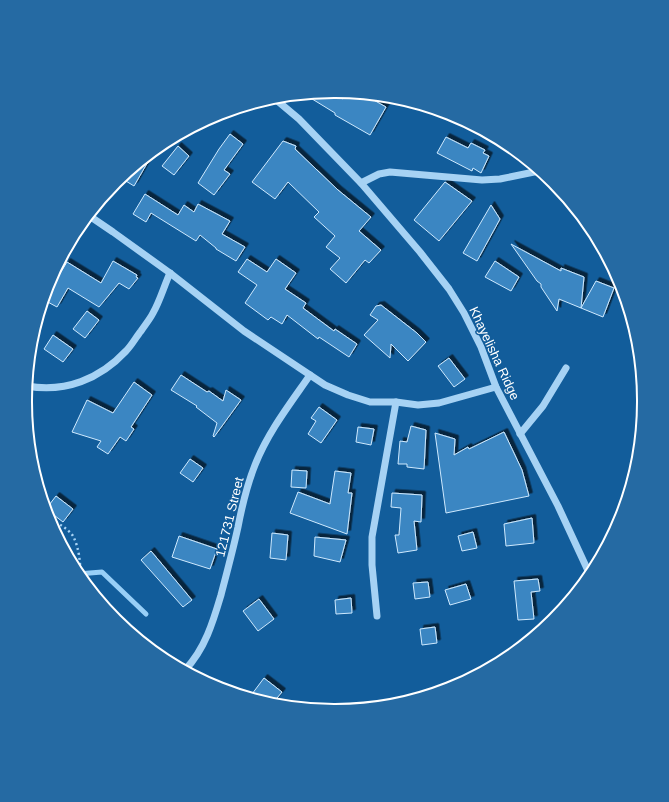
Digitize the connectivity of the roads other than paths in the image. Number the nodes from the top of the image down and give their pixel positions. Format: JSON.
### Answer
{"nodes":[{"id":1,"x":280,"y":103,"type":"edge"},
{"id":2,"x":531,"y":172,"type":"edge"},
{"id":3,"x":361,"y":183,"type":"junction"},
{"id":4,"x":94,"y":219,"type":"edge"},
{"id":5,"x":170,"y":273,"type":"junction"},
{"id":6,"x":566,"y":368,"type":"dead end"},
{"id":7,"x":310,"y":375,"type":"junction"},
{"id":8,"x":33,"y":387,"type":"edge"},
{"id":9,"x":496,"y":387,"type":"junction"},
{"id":10,"x":396,"y":402,"type":"junction"},
{"id":11,"x":520,"y":434,"type":"junction"},
{"id":12,"x":587,"y":568,"type":"edge"},
{"id":13,"x":377,"y":616,"type":"dead end"},
{"id":14,"x":189,"y":666,"type":"edge"}],
"edges":[{"from":1,"to":3,"type":"street","name":"Khayelisha Ridge"},
{"from":2,"to":3,"type":"street"},
{"from":3,"to":9,"type":"street","name":"Khayelisha Ridge"},
{"from":4,"to":5,"type":"street"},
{"from":5,"to":7,"type":"street"},
{"from":5,"to":8,"type":"street"},
{"from":6,"to":11,"type":"street"},
{"from":7,"to":10,"type":"street"},
{"from":7,"to":14,"type":"street","name":"121731 Street"},
{"from":9,"to":10,"type":"street"},
{"from":9,"to":11,"type":"street","name":"Khayelisha Ridge"},
{"from":10,"to":13,"type":"street"},
{"from":11,"to":12,"type":"street","name":"Khayelisha Ridge"}]}
